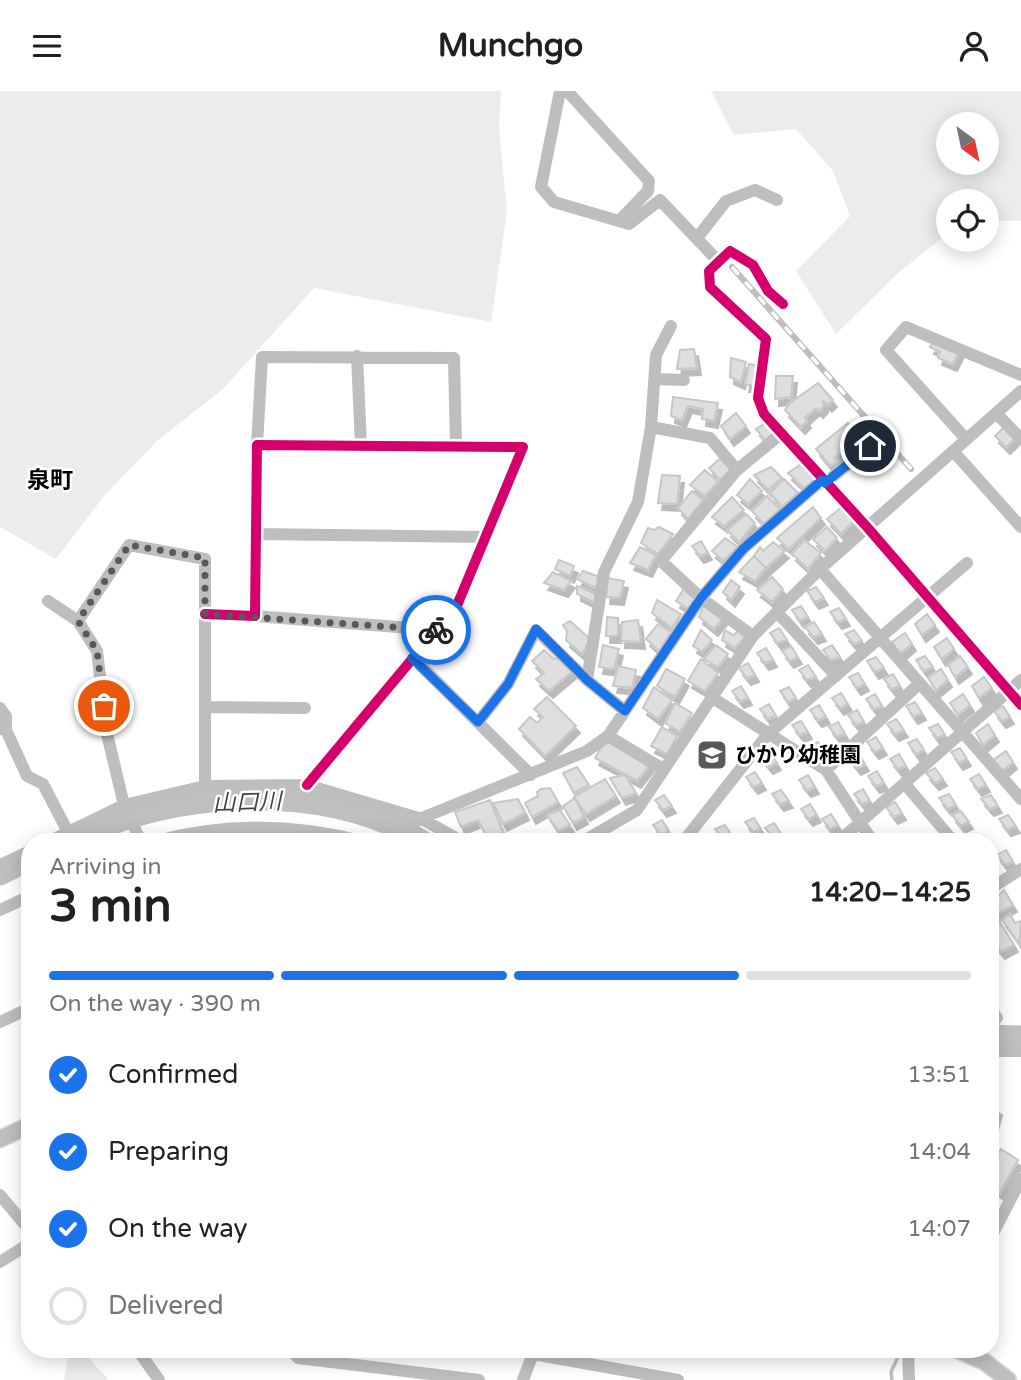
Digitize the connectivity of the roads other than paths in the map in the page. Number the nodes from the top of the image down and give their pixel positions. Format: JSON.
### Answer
{"nodes":[{"id":1,"x":559,"y":91,"type":"edge"},
{"id":2,"x":567,"y":91,"type":"edge"},
{"id":3,"x":777,"y":200,"type":"dead end"},
{"id":4,"x":619,"y":221,"type":"junction"},
{"id":5,"x":696,"y":238,"type":"junction"},
{"id":6,"x":718,"y":261,"type":"junction"},
{"id":7,"x":783,"y":304,"type":"dead end"},
{"id":8,"x":671,"y":326,"type":"dead end"},
{"id":9,"x":357,"y":356,"type":"junction"},
{"id":10,"x":1021,"y":375,"type":"edge"},
{"id":11,"x":655,"y":379,"type":"junction"},
{"id":12,"x":684,"y":380,"type":"dead end"},
{"id":13,"x":1021,"y":391,"type":"edge"},
{"id":14,"x":996,"y":413,"type":"junction"},
{"id":15,"x":651,"y":427,"type":"junction"},
{"id":16,"x":782,"y":433,"type":"junction"},
{"id":17,"x":966,"y":439,"type":"junction"},
{"id":18,"x":1021,"y":439,"type":"edge"},
{"id":19,"x":257,"y":445,"type":"junction"},
{"id":20,"x":361,"y":446,"type":"junction"},
{"id":21,"x":456,"y":446,"type":"junction"},
{"id":22,"x":870,"y":446,"type":"dead end"},
{"id":23,"x":953,"y":451,"type":"junction"},
{"id":24,"x":737,"y":470,"type":"junction"},
{"id":25,"x":824,"y":482,"type":"junction"},
{"id":26,"x":867,"y":527,"type":"junction"},
{"id":27,"x":1021,"y":527,"type":"edge"},
{"id":28,"x":256,"y":534,"type":"junction"},
{"id":29,"x":487,"y":537,"type":"junction"},
{"id":30,"x":967,"y":563,"type":"dead end"},
{"id":31,"x":820,"y":569,"type":"junction"},
{"id":32,"x":927,"y":597,"type":"junction"},
{"id":33,"x":701,"y":598,"type":"junction"},
{"id":34,"x":48,"y":601,"type":"dead end"},
{"id":35,"x":777,"y":612,"type":"junction"},
{"id":36,"x":205,"y":614,"type":"junction"},
{"id":37,"x":255,"y":616,"type":"junction"},
{"id":38,"x":78,"y":621,"type":"junction"},
{"id":39,"x":438,"y":630,"type":"junction"},
{"id":40,"x":753,"y":636,"type":"junction"},
{"id":41,"x":880,"y":637,"type":"junction"},
{"id":42,"x":412,"y":658,"type":"junction"},
{"id":43,"x":836,"y":676,"type":"junction"},
{"id":44,"x":587,"y":680,"type":"junction"},
{"id":45,"x":1021,"y":680,"type":"edge"},
{"id":46,"x":920,"y":683,"type":"junction"},
{"id":47,"x":1009,"y":691,"type":"junction"},
{"id":48,"x":711,"y":697,"type":"junction"},
{"id":49,"x":1021,"y":705,"type":"edge"},
{"id":50,"x":205,"y":707,"type":"junction"},
{"id":51,"x":0,"y":708,"type":"edge"},
{"id":52,"x":305,"y":708,"type":"dead end"},
{"id":53,"x":625,"y":711,"type":"junction"},
{"id":54,"x":478,"y":722,"type":"junction"},
{"id":55,"x":3,"y":729,"type":"edge"},
{"id":56,"x":963,"y":733,"type":"junction"},
{"id":57,"x":768,"y":734,"type":"junction"},
{"id":58,"x":608,"y":736,"type":"junction"},
{"id":59,"x":663,"y":769,"type":"junction"},
{"id":60,"x":826,"y":770,"type":"junction"},
{"id":61,"x":531,"y":775,"type":"junction"},
{"id":62,"x":905,"y":784,"type":"junction"},
{"id":63,"x":307,"y":785,"type":"junction"},
{"id":64,"x":205,"y":786,"type":"junction"},
{"id":65,"x":1021,"y":799,"type":"edge"},
{"id":66,"x":125,"y":808,"type":"junction"},
{"id":67,"x":417,"y":821,"type":"junction"},
{"id":68,"x":859,"y":824,"type":"junction"},
{"id":69,"x":68,"y":832,"type":"joint"},
{"id":70,"x":140,"y":833,"type":"edge"},
{"id":71,"x":194,"y":833,"type":"edge"},
{"id":72,"x":327,"y":833,"type":"edge"},
{"id":73,"x":394,"y":833,"type":"edge"},
{"id":74,"x":443,"y":833,"type":"edge"},
{"id":75,"x":597,"y":833,"type":"edge"},
{"id":76,"x":690,"y":833,"type":"edge"},
{"id":77,"x":848,"y":833,"type":"edge"},
{"id":78,"x":866,"y":833,"type":"edge"},
{"id":79,"x":946,"y":833,"type":"edge"},
{"id":80,"x":21,"y":855,"type":"edge"},
{"id":81,"x":0,"y":865,"type":"edge"},
{"id":82,"x":1021,"y":869,"type":"edge"},
{"id":83,"x":999,"y":882,"type":"edge"},
{"id":84,"x":21,"y":900,"type":"edge"},
{"id":85,"x":0,"y":910,"type":"edge"},
{"id":86,"x":21,"y":1012,"type":"edge"},
{"id":87,"x":0,"y":1022,"type":"edge"},
{"id":88,"x":1021,"y":1052,"type":"edge"},
{"id":89,"x":999,"y":1054,"type":"edge"},
{"id":90,"x":21,"y":1129,"type":"edge"},
{"id":91,"x":0,"y":1139,"type":"edge"},
{"id":92,"x":1021,"y":1179,"type":"edge"},
{"id":93,"x":0,"y":1195,"type":"edge"},
{"id":94,"x":21,"y":1220,"type":"edge"},
{"id":95,"x":999,"y":1222,"type":"edge"},
{"id":96,"x":21,"y":1249,"type":"edge"},
{"id":97,"x":0,"y":1262,"type":"edge"},
{"id":98,"x":143,"y":1358,"type":"edge"},
{"id":99,"x":298,"y":1358,"type":"edge"},
{"id":100,"x":529,"y":1358,"type":"edge"},
{"id":101,"x":561,"y":1358,"type":"edge"},
{"id":102,"x":908,"y":1358,"type":"edge"},
{"id":103,"x":976,"y":1358,"type":"edge"},
{"id":104,"x":527,"y":1379,"type":"edge"},
{"id":105,"x":159,"y":1380,"type":"edge"},
{"id":106,"x":479,"y":1380,"type":"edge"},
{"id":107,"x":678,"y":1380,"type":"edge"},
{"id":108,"x":909,"y":1380,"type":"edge"},
{"id":109,"x":1008,"y":1380,"type":"edge"}],
"edges":[{"from":1,"to":4,"type":"street"},
{"from":2,"to":4,"type":"street"},
{"from":3,"to":5,"type":"street"},
{"from":4,"to":5,"type":"street"},
{"from":5,"to":6,"type":"street"},
{"from":6,"to":7,"type":"street"},
{"from":6,"to":16,"type":"street"},
{"from":8,"to":11,"type":"street"},
{"from":9,"to":19,"type":"street"},
{"from":9,"to":20,"type":"street"},
{"from":9,"to":21,"type":"street"},
{"from":10,"to":17,"type":"street"},
{"from":11,"to":12,"type":"street"},
{"from":11,"to":15,"type":"street"},
{"from":13,"to":14,"type":"street"},
{"from":14,"to":17,"type":"street"},
{"from":14,"to":18,"type":"street"},
{"from":15,"to":24,"type":"street"},
{"from":15,"to":44,"type":"street"},
{"from":16,"to":24,"type":"street"},
{"from":16,"to":25,"type":"street"},
{"from":17,"to":23,"type":"street"},
{"from":19,"to":20,"type":"street"},
{"from":19,"to":28,"type":"street"},
{"from":20,"to":21,"type":"street"},
{"from":21,"to":29,"type":"street"},
{"from":22,"to":25,"type":"street"},
{"from":23,"to":26,"type":"street"},
{"from":23,"to":27,"type":"street"},
{"from":24,"to":33,"type":"street"},
{"from":25,"to":26,"type":"street"},
{"from":25,"to":33,"type":"street"},
{"from":26,"to":31,"type":"street"},
{"from":26,"to":32,"type":"street"},
{"from":28,"to":29,"type":"street"},
{"from":28,"to":37,"type":"street"},
{"from":29,"to":39,"type":"street"},
{"from":30,"to":32,"type":"street"},
{"from":31,"to":35,"type":"street"},
{"from":31,"to":41,"type":"street"},
{"from":32,"to":41,"type":"street"},
{"from":32,"to":47,"type":"street"},
{"from":33,"to":40,"type":"street"},
{"from":33,"to":53,"type":"street"},
{"from":34,"to":38,"type":"street"},
{"from":35,"to":40,"type":"street"},
{"from":35,"to":43,"type":"street"},
{"from":36,"to":37,"type":"street"},
{"from":36,"to":38,"type":"street"},
{"from":36,"to":50,"type":"street"},
{"from":37,"to":39,"type":"street"},
{"from":38,"to":66,"type":"street"},
{"from":39,"to":42,"type":"street"},
{"from":40,"to":48,"type":"street"},
{"from":41,"to":43,"type":"street"},
{"from":41,"to":46,"type":"street"},
{"from":42,"to":54,"type":"street"},
{"from":42,"to":63,"type":"street"},
{"from":43,"to":57,"type":"street"},
{"from":44,"to":53,"type":"street"},
{"from":44,"to":54,"type":"street"},
{"from":45,"to":47,"type":"street"},
{"from":46,"to":56,"type":"street"},
{"from":46,"to":60,"type":"street"},
{"from":47,"to":49,"type":"street"},
{"from":47,"to":56,"type":"street"},
{"from":48,"to":57,"type":"street"},
{"from":48,"to":59,"type":"street"},
{"from":50,"to":52,"type":"street"},
{"from":50,"to":64,"type":"street"},
{"from":51,"to":55,"type":"street"},
{"from":53,"to":58,"type":"street"},
{"from":54,"to":61,"type":"street"},
{"from":55,"to":69,"type":"street"},
{"from":56,"to":62,"type":"street"},
{"from":56,"to":65,"type":"street"},
{"from":57,"to":60,"type":"street"},
{"from":57,"to":76,"type":"street"},
{"from":58,"to":59,"type":"street"},
{"from":58,"to":61,"type":"street"},
{"from":59,"to":75,"type":"street"},
{"from":60,"to":68,"type":"street"},
{"from":61,"to":67,"type":"street"},
{"from":62,"to":68,"type":"street"},
{"from":62,"to":79,"type":"street"},
{"from":63,"to":64,"type":"street"},
{"from":63,"to":67,"type":"street"},
{"from":64,"to":66,"type":"street"},
{"from":66,"to":69,"type":"street"},
{"from":66,"to":70,"type":"street"},
{"from":67,"to":73,"type":"street"},
{"from":67,"to":74,"type":"street"},
{"from":68,"to":77,"type":"street"},
{"from":68,"to":78,"type":"street"},
{"from":71,"to":72,"type":"street"},
{"from":80,"to":81,"type":"street"},
{"from":82,"to":83,"type":"street"},
{"from":84,"to":85,"type":"street"},
{"from":86,"to":87,"type":"street"},
{"from":88,"to":89,"type":"street"},
{"from":90,"to":91,"type":"main road"},
{"from":92,"to":95,"type":"street"},
{"from":93,"to":94,"type":"street"},
{"from":96,"to":97,"type":"street"},
{"from":98,"to":105,"type":"street"},
{"from":99,"to":106,"type":"street"},
{"from":100,"to":104,"type":"street"},
{"from":101,"to":107,"type":"street"},
{"from":102,"to":108,"type":"street"},
{"from":103,"to":109,"type":"main road"}]}
